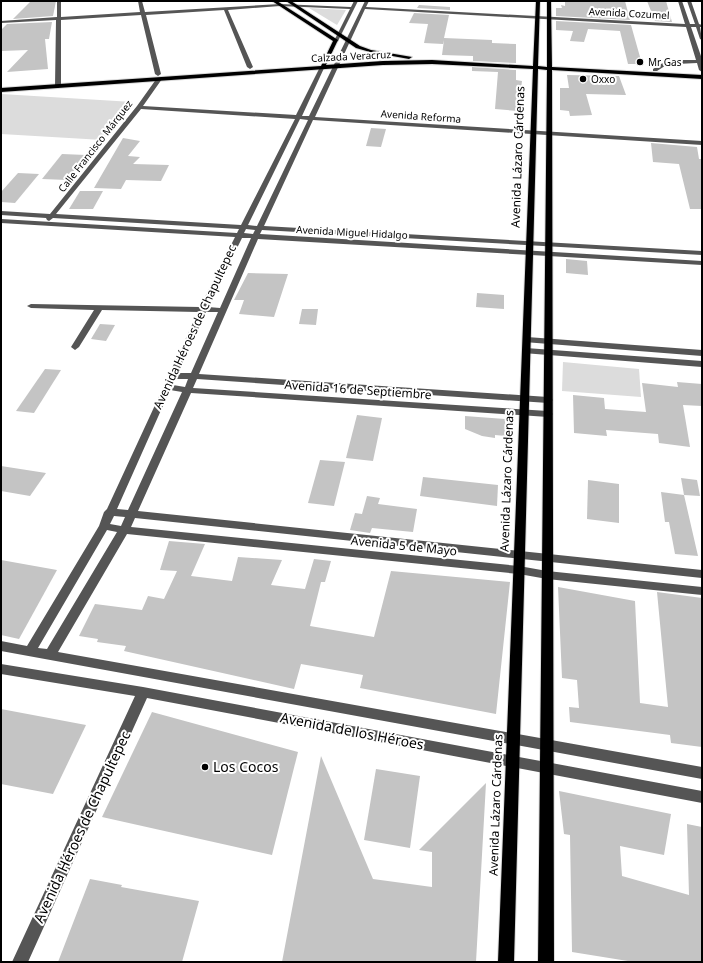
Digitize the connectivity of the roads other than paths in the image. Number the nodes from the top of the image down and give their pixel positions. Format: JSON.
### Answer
{"nodes":[{"id":1,"x":59,"y":1,"type":"edge"},
{"id":2,"x":140,"y":1,"type":"edge"},
{"id":3,"x":274,"y":1,"type":"edge"},
{"id":4,"x":288,"y":1,"type":"edge"},
{"id":5,"x":356,"y":1,"type":"edge"},
{"id":6,"x":368,"y":1,"type":"edge"},
{"id":7,"x":538,"y":1,"type":"edge"},
{"id":8,"x":549,"y":1,"type":"edge"},
{"id":9,"x":680,"y":1,"type":"edge"},
{"id":10,"x":689,"y":1,"type":"edge"},
{"id":11,"x":280,"y":5,"type":"junction"},
{"id":12,"x":294,"y":5,"type":"junction"},
{"id":13,"x":225,"y":8,"type":"junction"},
{"id":14,"x":352,"y":8,"type":"junction"},
{"id":15,"x":364,"y":8,"type":"junction"},
{"id":16,"x":144,"y":14,"type":"junction"},
{"id":17,"x":537,"y":17,"type":"junction"},
{"id":18,"x":58,"y":18,"type":"junction"},
{"id":19,"x":549,"y":18,"type":"junction"},
{"id":20,"x":1,"y":22,"type":"edge"},
{"id":21,"x":687,"y":25,"type":"junction"},
{"id":22,"x":700,"y":26,"type":"edge"},
{"id":23,"x":339,"y":35,"type":"junction"},
{"id":24,"x":702,"y":39,"type":"edge"},
{"id":25,"x":336,"y":41,"type":"junction"},
{"id":26,"x":348,"y":42,"type":"junction"},
{"id":27,"x":421,"y":58,"type":"junction"},
{"id":28,"x":701,"y":61,"type":"edge"},
{"id":29,"x":338,"y":62,"type":"junction"},
{"id":30,"x":668,"y":62,"type":"dead end"},
{"id":31,"x":677,"y":62,"type":"dead end"},
{"id":32,"x":325,"y":64,"type":"junction"},
{"id":33,"x":536,"y":66,"type":"junction"},
{"id":34,"x":548,"y":66,"type":"junction"},
{"id":35,"x":250,"y":67,"type":"junction"},
{"id":36,"x":655,"y":70,"type":"junction"},
{"id":37,"x":702,"y":70,"type":"edge"},
{"id":38,"x":702,"y":73,"type":"edge"},
{"id":39,"x":158,"y":76,"type":"junction"},
{"id":40,"x":702,"y":77,"type":"edge"},
{"id":41,"x":58,"y":83,"type":"junction"},
{"id":42,"x":1,"y":84,"type":"edge"},
{"id":43,"x":1,"y":90,"type":"edge"},
{"id":44,"x":140,"y":104,"type":"junction"},
{"id":45,"x":300,"y":114,"type":"junction"},
{"id":46,"x":312,"y":115,"type":"junction"},
{"id":47,"x":534,"y":130,"type":"junction"},
{"id":48,"x":550,"y":131,"type":"junction"},
{"id":49,"x":702,"y":138,"type":"edge"},
{"id":50,"x":702,"y":144,"type":"edge"},
{"id":51,"x":1,"y":213,"type":"edge"},
{"id":52,"x":52,"y":216,"type":"junction"},
{"id":53,"x":1,"y":221,"type":"edge"},
{"id":54,"x":45,"y":223,"type":"junction"},
{"id":55,"x":244,"y":227,"type":"junction"},
{"id":56,"x":259,"y":228,"type":"junction"},
{"id":57,"x":239,"y":236,"type":"junction"},
{"id":58,"x":254,"y":237,"type":"junction"},
{"id":59,"x":530,"y":242,"type":"junction"},
{"id":60,"x":549,"y":248,"type":"junction"},
{"id":61,"x":530,"y":252,"type":"junction"},
{"id":62,"x":702,"y":253,"type":"edge"},
{"id":63,"x":702,"y":263,"type":"edge"},
{"id":64,"x":31,"y":306,"type":"dead end"},
{"id":65,"x":100,"y":307,"type":"junction"},
{"id":66,"x":204,"y":309,"type":"junction"},
{"id":67,"x":223,"y":310,"type":"junction"},
{"id":68,"x":527,"y":340,"type":"junction"},
{"id":69,"x":549,"y":342,"type":"junction"},
{"id":70,"x":75,"y":347,"type":"dead end"},
{"id":71,"x":526,"y":351,"type":"junction"},
{"id":72,"x":548,"y":353,"type":"junction"},
{"id":73,"x":702,"y":353,"type":"edge"},
{"id":74,"x":702,"y":364,"type":"edge"},
{"id":75,"x":172,"y":376,"type":"junction"},
{"id":76,"x":194,"y":376,"type":"junction"},
{"id":77,"x":167,"y":388,"type":"junction"},
{"id":78,"x":187,"y":390,"type":"junction"},
{"id":79,"x":525,"y":400,"type":"junction"},
{"id":80,"x":548,"y":400,"type":"junction"},
{"id":81,"x":524,"y":412,"type":"junction"},
{"id":82,"x":548,"y":414,"type":"junction"},
{"id":83,"x":109,"y":512,"type":"junction"},
{"id":84,"x":130,"y":515,"type":"junction"},
{"id":85,"x":104,"y":526,"type":"junction"},
{"id":86,"x":124,"y":530,"type":"junction"},
{"id":87,"x":520,"y":554,"type":"junction"},
{"id":88,"x":547,"y":558,"type":"junction"},
{"id":89,"x":519,"y":570,"type":"junction"},
{"id":90,"x":702,"y":574,"type":"edge"},
{"id":91,"x":547,"y":575,"type":"junction"},
{"id":92,"x":702,"y":591,"type":"edge"},
{"id":93,"x":1,"y":646,"type":"edge"},
{"id":94,"x":30,"y":651,"type":"junction"},
{"id":95,"x":50,"y":655,"type":"junction"},
{"id":96,"x":1,"y":669,"type":"edge"},
{"id":97,"x":143,"y":692,"type":"junction"},
{"id":98,"x":514,"y":738,"type":"junction"},
{"id":99,"x":546,"y":744,"type":"junction"},
{"id":100,"x":513,"y":761,"type":"junction"},
{"id":101,"x":546,"y":767,"type":"junction"},
{"id":102,"x":702,"y":773,"type":"edge"},
{"id":103,"x":702,"y":797,"type":"edge"},
{"id":104,"x":20,"y":962,"type":"edge"},
{"id":105,"x":506,"y":962,"type":"edge"},
{"id":106,"x":546,"y":962,"type":"edge"}],
"edges":[{"from":1,"to":18,"type":"street"},
{"from":2,"to":16,"type":"street"},
{"from":3,"to":11,"type":"main road"},
{"from":4,"to":12,"type":"main road"},
{"from":5,"to":14,"type":"street","name":"Avenida Héroes de Chapultepec"},
{"from":6,"to":15,"type":"street","name":"Avenida Héroes de Chapultepec"},
{"from":7,"to":17,"type":"main road","name":"Avenida Lázaro Cárdenas"},
{"from":8,"to":19,"type":"main road"},
{"from":9,"to":21,"type":"street"},
{"from":10,"to":22,"type":"street"},
{"from":11,"to":12,"type":"street"},
{"from":11,"to":13,"type":"street"},
{"from":11,"to":25,"type":"main road"},
{"from":12,"to":14,"type":"street"},
{"from":12,"to":23,"type":"main road"},
{"from":13,"to":16,"type":"street"},
{"from":13,"to":35,"type":"street"},
{"from":14,"to":23,"type":"street","name":"Avenida Héroes de Chapultepec"},
{"from":15,"to":17,"type":"street","name":"Avenida Cozumel"},
{"from":15,"to":26,"type":"street","name":"Avenida Héroes de Chapultepec"},
{"from":16,"to":18,"type":"street"},
{"from":16,"to":39,"type":"street"},
{"from":17,"to":19,"type":"street","name":"Avenida Cozumel"},
{"from":17,"to":33,"type":"main road","name":"Avenida Lázaro Cárdenas"},
{"from":18,"to":20,"type":"street"},
{"from":18,"to":41,"type":"street"},
{"from":19,"to":21,"type":"street","name":"Avenida Cozumel"},
{"from":19,"to":34,"type":"main road"},
{"from":21,"to":22,"type":"street","name":"Avenida Cozumel"},
{"from":21,"to":28,"type":"street"},
{"from":22,"to":24,"type":"street"},
{"from":23,"to":25,"type":"street","name":"Avenida Héroes de Chapultepec"},
{"from":23,"to":26,"type":"main road"},
{"from":25,"to":32,"type":"main road","name":"Avenida Héroes de Chapultepec"},
{"from":26,"to":27,"type":"main road"},
{"from":26,"to":29,"type":"street","name":"Avenida Héroes de Chapultepec"},
{"from":27,"to":29,"type":"main road","name":"Calzada Veracruz"},
{"from":27,"to":33,"type":"main road","name":"Calzada Veracruz"},
{"from":28,"to":31,"type":"street"},
{"from":28,"to":37,"type":"street"},
{"from":29,"to":32,"type":"main road","name":"Calzada Veracruz"},
{"from":29,"to":33,"type":"main road","name":"Calzada Veracruz"},
{"from":29,"to":46,"type":"street","name":"Avenida Héroes de Chapultepec"},
{"from":30,"to":36,"type":"street"},
{"from":32,"to":35,"type":"main road","name":"Calzada Veracruz"},
{"from":32,"to":39,"type":"main road","name":"Calzada Veracruz"},
{"from":32,"to":45,"type":"street","name":"Avenida Héroes de Chapultepec"},
{"from":33,"to":34,"type":"main road","name":"Calzada Veracruz"},
{"from":33,"to":47,"type":"main road","name":"Avenida Lázaro Cárdenas"},
{"from":34,"to":36,"type":"main road","name":"Calzada Veracruz"},
{"from":34,"to":40,"type":"main road","name":"Calzada Veracruz"},
{"from":34,"to":48,"type":"main road"},
{"from":35,"to":39,"type":"main road","name":"Calzada Veracruz"},
{"from":36,"to":38,"type":"main road","name":"Calzada Veracruz"},
{"from":39,"to":41,"type":"main road","name":"Calzada Veracruz"},
{"from":39,"to":44,"type":"street","name":"Calle Francisco Márquez"},
{"from":41,"to":42,"type":"main road","name":"Calzada Veracruz"},
{"from":41,"to":43,"type":"main road","name":"Calzada Veracruz"},
{"from":44,"to":45,"type":"street","name":"Avenida Reforma"},
{"from":44,"to":52,"type":"street","name":"Calle Francisco Márquez"},
{"from":45,"to":46,"type":"street","name":"Avenida Reforma"},
{"from":45,"to":55,"type":"street","name":"Avenida Héroes de Chapultepec"},
{"from":46,"to":47,"type":"street","name":"Avenida Reforma"},
{"from":46,"to":56,"type":"street","name":"Avenida Héroes de Chapultepec"},
{"from":47,"to":48,"type":"street","name":"Avenida Reforma"},
{"from":47,"to":59,"type":"main road","name":"Avenida Lázaro Cárdenas"},
{"from":48,"to":49,"type":"street","name":"Avenida Reforma"},
{"from":48,"to":50,"type":"street","name":"Avenida Reforma"},
{"from":48,"to":60,"type":"main road"},
{"from":51,"to":52,"type":"street","name":"Avenida Miguel Hidalgo"},
{"from":52,"to":54,"type":"street","name":"Calle Francisco Márquez"},
{"from":52,"to":55,"type":"street","name":"Avenida Miguel Hidalgo"},
{"from":53,"to":54,"type":"street","name":"Avenida Miguel Hidalgo"},
{"from":54,"to":57,"type":"street","name":"Avenida Miguel Hidalgo"},
{"from":55,"to":56,"type":"street","name":"Avenida Miguel Hidalgo"},
{"from":55,"to":57,"type":"street","name":"Avenida Héroes de Chapultepec"},
{"from":56,"to":58,"type":"street","name":"Avenida Héroes de Chapultepec"},
{"from":56,"to":59,"type":"street","name":"Avenida Miguel Hidalgo"},
{"from":57,"to":58,"type":"street","name":"Avenida Miguel Hidalgo"},
{"from":57,"to":66,"type":"street","name":"Avenida Héroes de Chapultepec"},
{"from":58,"to":61,"type":"street","name":"Avenida Miguel Hidalgo"},
{"from":58,"to":67,"type":"street","name":"Avenida Héroes de Chapultepec"},
{"from":59,"to":60,"type":"street","name":"Avenida Miguel Hidalgo"},
{"from":59,"to":61,"type":"main road","name":"Avenida Lázaro Cárdenas"},
{"from":60,"to":61,"type":"street","name":"Avenida Miguel Hidalgo"},
{"from":60,"to":62,"type":"street","name":"Avenida Miguel Hidalgo"},
{"from":60,"to":63,"type":"street","name":"Avenida Miguel Hidalgo"},
{"from":60,"to":69,"type":"main road"},
{"from":61,"to":68,"type":"main road","name":"Avenida Lázaro Cárdenas"},
{"from":64,"to":65,"type":"street"},
{"from":65,"to":66,"type":"street"},
{"from":65,"to":70,"type":"street"},
{"from":66,"to":67,"type":"street"},
{"from":66,"to":75,"type":"street","name":"Avenida Héroes de Chapultepec"},
{"from":67,"to":76,"type":"street","name":"Avenida Héroes de Chapultepec"},
{"from":68,"to":69,"type":"street"},
{"from":68,"to":71,"type":"main road","name":"Avenida Lázaro Cárdenas"},
{"from":69,"to":72,"type":"main road"},
{"from":69,"to":73,"type":"street"},
{"from":71,"to":72,"type":"street"},
{"from":71,"to":79,"type":"main road","name":"Avenida Lázaro Cárdenas"},
{"from":72,"to":74,"type":"street"},
{"from":72,"to":80,"type":"main road"},
{"from":75,"to":76,"type":"street","name":"Avenida 16 de Septiembre"},
{"from":75,"to":77,"type":"street","name":"Avenida Héroes de Chapultepec"},
{"from":76,"to":78,"type":"street","name":"Avenida Héroes de Chapultepec"},
{"from":76,"to":79,"type":"street","name":"Avenida 16 de Septiembre"},
{"from":77,"to":78,"type":"street","name":"Avenida 16 de Septiembre"},
{"from":77,"to":83,"type":"street","name":"Avenida Héroes de Chapultepec"},
{"from":78,"to":81,"type":"street","name":"Avenida 16 de Septiembre"},
{"from":78,"to":84,"type":"street","name":"Avenida Héroes de Chapultepec"},
{"from":79,"to":80,"type":"street","name":"Avenida 16 de Septiembre"},
{"from":79,"to":81,"type":"main road","name":"Avenida Lázaro Cárdenas"},
{"from":80,"to":82,"type":"main road"},
{"from":81,"to":82,"type":"street","name":"Avenida 16 de Septiembre"},
{"from":81,"to":87,"type":"main road","name":"Avenida Lázaro Cárdenas"},
{"from":82,"to":88,"type":"main road"},
{"from":83,"to":84,"type":"street","name":"Avenida 5 de Mayo"},
{"from":83,"to":85,"type":"street","name":"Avenida Héroes de Chapultepec"},
{"from":84,"to":86,"type":"street","name":"Avenida Héroes de Chapultepec"},
{"from":84,"to":87,"type":"street","name":"Avenida 5 de Mayo"},
{"from":85,"to":86,"type":"street","name":"Avenida 5 de Mayo"},
{"from":85,"to":94,"type":"street","name":"Avenida Héroes de Chapultepec"},
{"from":86,"to":89,"type":"street","name":"Avenida 5 de Mayo"},
{"from":86,"to":95,"type":"street","name":"Avenida Héroes de Chapultepec"},
{"from":87,"to":88,"type":"street","name":"Avenida 5 de Mayo"},
{"from":87,"to":89,"type":"main road","name":"Avenida Lázaro Cárdenas"},
{"from":88,"to":90,"type":"street","name":"Avenida 5 de Mayo"},
{"from":88,"to":91,"type":"main road"},
{"from":89,"to":91,"type":"street","name":"Avenida 5 de Mayo"},
{"from":89,"to":98,"type":"main road","name":"Avenida Lázaro Cárdenas"},
{"from":91,"to":92,"type":"street","name":"Avenida 5 de Mayo"},
{"from":91,"to":99,"type":"main road"},
{"from":93,"to":94,"type":"street","name":"Avenida de los Héroes"},
{"from":94,"to":95,"type":"street","name":"Avenida de los Héroes"},
{"from":95,"to":98,"type":"street","name":"Avenida de los Héroes"},
{"from":96,"to":97,"type":"street","name":"Avenida de los Héroes"},
{"from":97,"to":100,"type":"street","name":"Avenida de los Héroes"},
{"from":97,"to":104,"type":"street","name":"Avenida Héroes de Chapultepec"},
{"from":98,"to":99,"type":"street","name":"Avenida de los Héroes"},
{"from":98,"to":100,"type":"main road","name":"Avenida Lázaro Cárdenas"},
{"from":99,"to":101,"type":"main road"},
{"from":99,"to":102,"type":"street","name":"Avenida de los Héroes"},
{"from":100,"to":101,"type":"street","name":"Avenida de los Héroes"},
{"from":100,"to":105,"type":"main road","name":"Avenida Lázaro Cárdenas"},
{"from":101,"to":103,"type":"street","name":"Avenida de los Héroes"},
{"from":101,"to":106,"type":"main road"}]}
